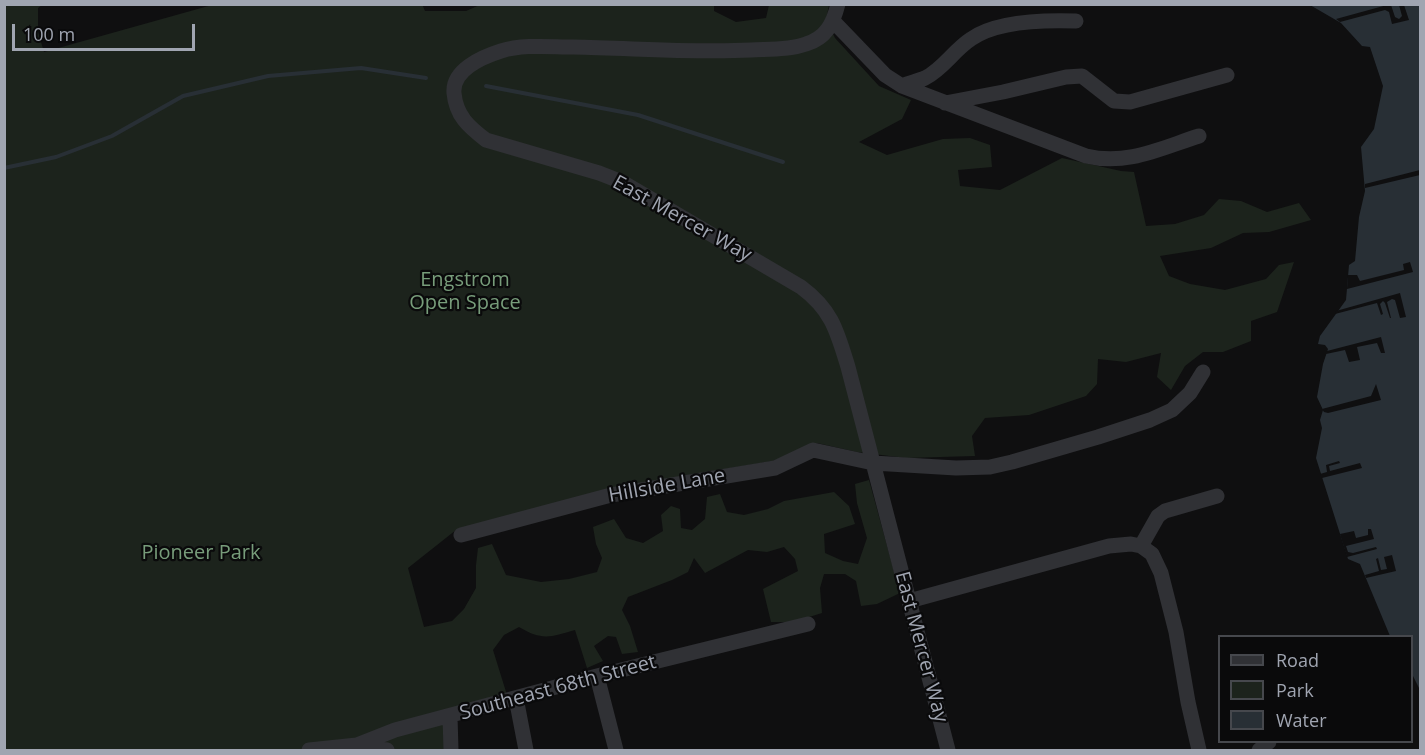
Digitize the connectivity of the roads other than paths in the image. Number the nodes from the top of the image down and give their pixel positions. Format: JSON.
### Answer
{"nodes":[{"id":1,"x":838,"y":4,"type":"edge"},
{"id":2,"x":1076,"y":21,"type":"dead end"},
{"id":3,"x":834,"y":22,"type":"junction"},
{"id":4,"x":1227,"y":75,"type":"dead end"},
{"id":5,"x":902,"y":86,"type":"junction"},
{"id":6,"x":945,"y":103,"type":"junction"},
{"id":7,"x":1199,"y":136,"type":"dead end"},
{"id":8,"x":1203,"y":372,"type":"dead end"},
{"id":9,"x":873,"y":463,"type":"junction"},
{"id":10,"x":1217,"y":496,"type":"dead end"},
{"id":11,"x":461,"y":535,"type":"dead end"},
{"id":12,"x":1141,"y":546,"type":"junction"},
{"id":13,"x":909,"y":601,"type":"junction"},
{"id":14,"x":808,"y":624,"type":"dead end"},
{"id":15,"x":597,"y":676,"type":"junction"},
{"id":16,"x":516,"y":698,"type":"junction"},
{"id":17,"x":450,"y":716,"type":"junction"},
{"id":18,"x":357,"y":745,"type":"junction"},
{"id":19,"x":309,"y":750,"type":"edge"},
{"id":20,"x":387,"y":750,"type":"edge"},
{"id":21,"x":451,"y":750,"type":"edge"},
{"id":22,"x":526,"y":750,"type":"edge"},
{"id":23,"x":616,"y":750,"type":"edge"},
{"id":24,"x":948,"y":750,"type":"edge"},
{"id":25,"x":1198,"y":750,"type":"edge"}],
"edges":[{"from":1,"to":3,"type":"street"},
{"from":2,"to":5,"type":"street"},
{"from":3,"to":5,"type":"street"},
{"from":3,"to":9,"type":"street","name":"East Mercer Way"},
{"from":4,"to":6,"type":"street"},
{"from":5,"to":6,"type":"street"},
{"from":6,"to":7,"type":"street"},
{"from":8,"to":9,"type":"street","name":"Hillside Lane"},
{"from":9,"to":11,"type":"street","name":"Hillside Lane"},
{"from":9,"to":13,"type":"street","name":"East Mercer Way"},
{"from":10,"to":12,"type":"street"},
{"from":12,"to":13,"type":"street"},
{"from":12,"to":25,"type":"street"},
{"from":13,"to":24,"type":"street","name":"East Mercer Way"},
{"from":14,"to":15,"type":"street","name":"Southeast 68th Street"},
{"from":15,"to":16,"type":"street","name":"Southeast 68th Street"},
{"from":15,"to":23,"type":"street"},
{"from":16,"to":17,"type":"street","name":"Southeast 68th Street"},
{"from":16,"to":22,"type":"street"},
{"from":17,"to":18,"type":"street","name":"Southeast 68th Street"},
{"from":17,"to":21,"type":"street"},
{"from":18,"to":19,"type":"street","name":"Southeast 68th Street"},
{"from":18,"to":20,"type":"street"}]}
